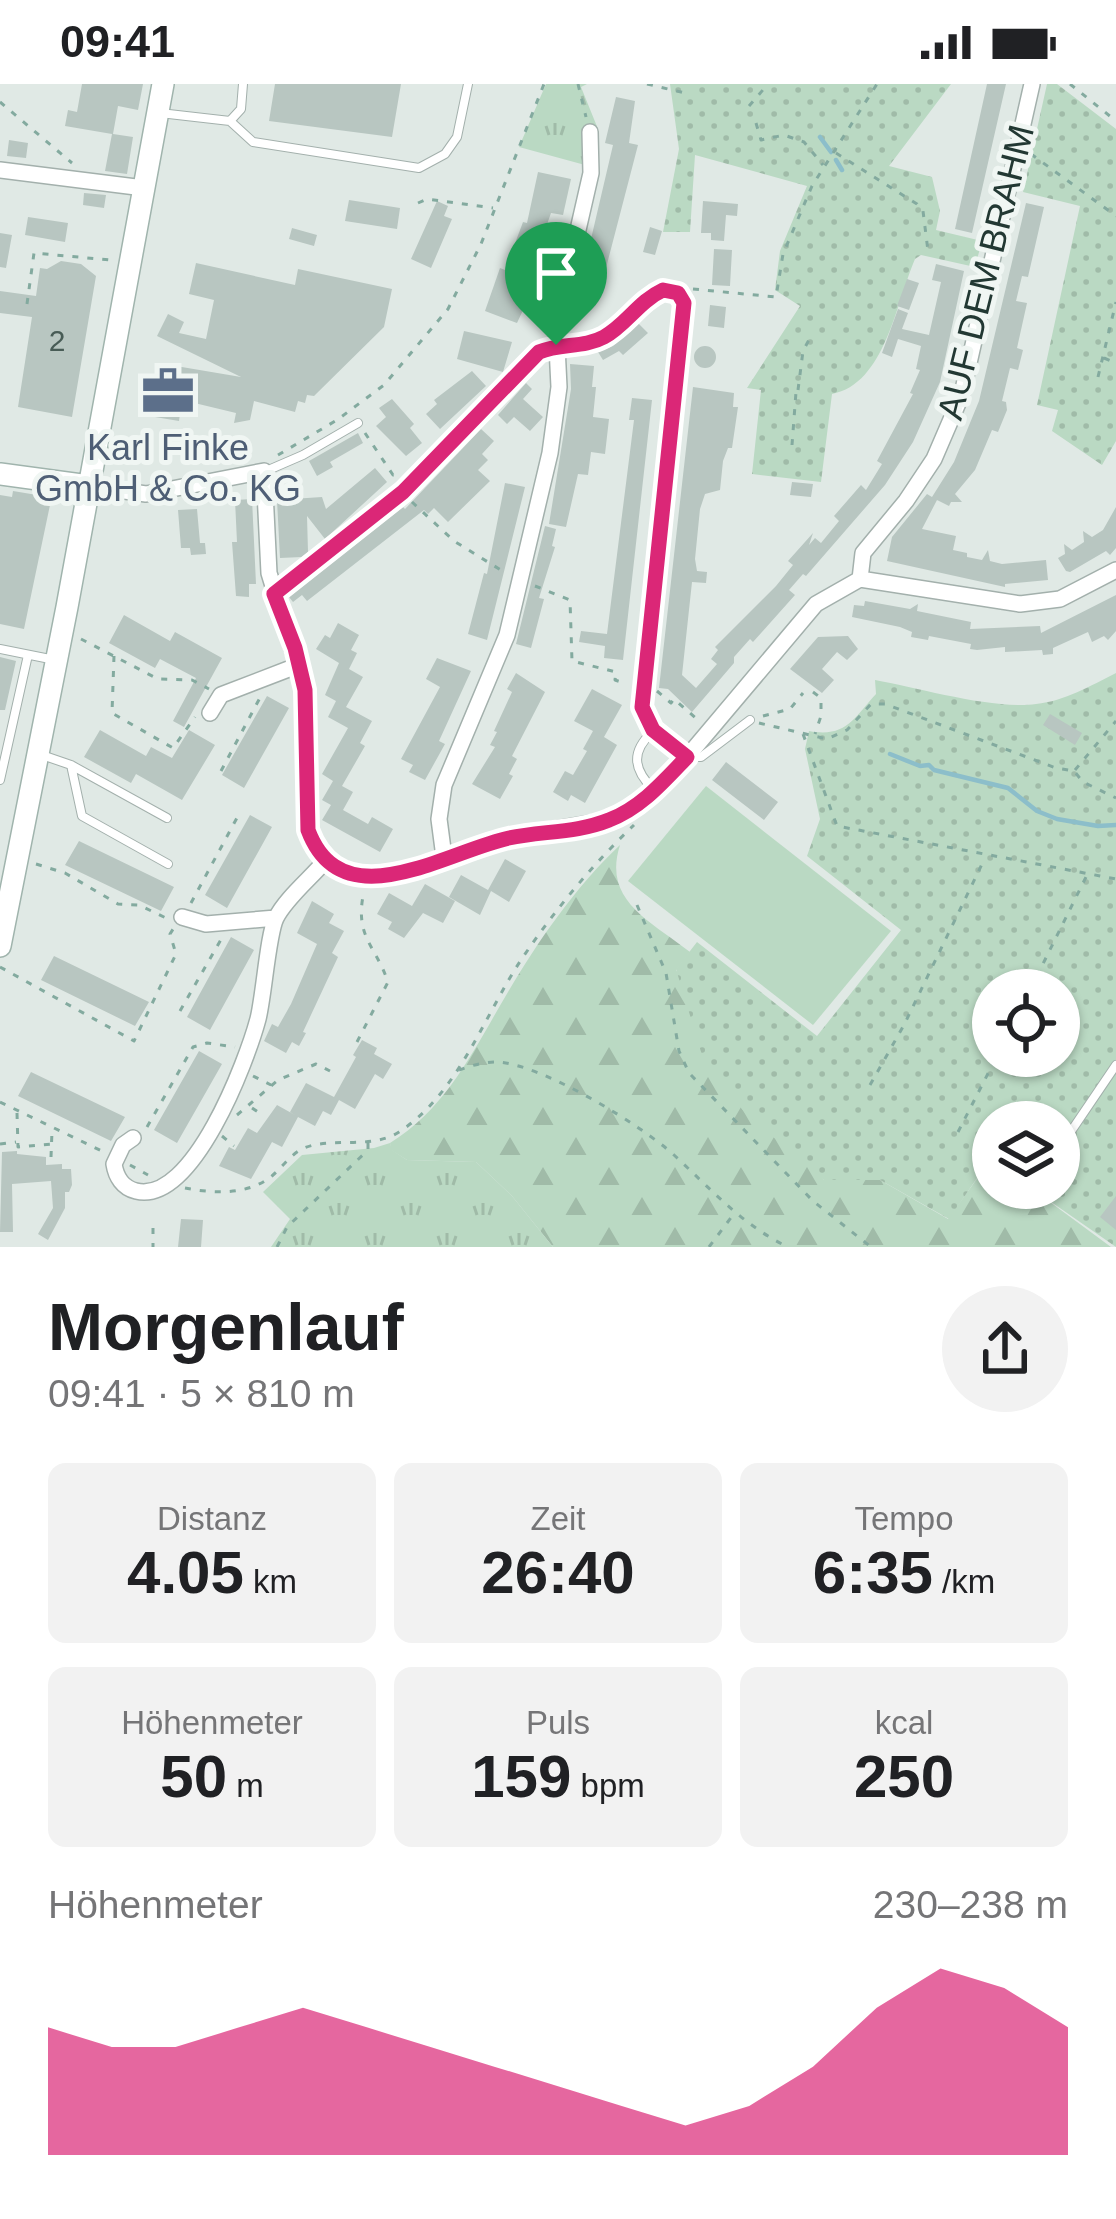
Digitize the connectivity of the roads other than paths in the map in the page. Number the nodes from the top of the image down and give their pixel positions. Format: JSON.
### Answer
{"nodes":[{"id":1,"x":163,"y":84,"type":"edge"},
{"id":2,"x":244,"y":84,"type":"edge"},
{"id":3,"x":468,"y":84,"type":"edge"},
{"id":4,"x":1032,"y":84,"type":"edge"},
{"id":5,"x":158,"y":113,"type":"junction"},
{"id":6,"x":230,"y":121,"type":"junction"},
{"id":7,"x":590,"y":132,"type":"road end"},
{"id":8,"x":0,"y":170,"type":"edge"},
{"id":9,"x":144,"y":188,"type":"junction"},
{"id":10,"x":556,"y":345,"type":"junction"},
{"id":11,"x":358,"y":423,"type":"road end"},
{"id":12,"x":264,"y":471,"type":"junction"},
{"id":13,"x":0,"y":474,"type":"edge"},
{"id":14,"x":89,"y":485,"type":"junction"},
{"id":15,"x":1116,"y":570,"type":"edge"},
{"id":16,"x":860,"y":578,"type":"junction"},
{"id":17,"x":274,"y":594,"type":"junction"},
{"id":18,"x":0,"y":649,"type":"edge"},
{"id":19,"x":28,"y":655,"type":"junction"},
{"id":20,"x":57,"y":661,"type":"junction"},
{"id":21,"x":299,"y":665,"type":"junction"},
{"id":22,"x":210,"y":713,"type":"road end"},
{"id":23,"x":750,"y":720,"type":"road end"},
{"id":24,"x":653,"y":730,"type":"junction"},
{"id":25,"x":38,"y":754,"type":"junction"},
{"id":26,"x":687,"y":757,"type":"junction"},
{"id":27,"x":71,"y":765,"type":"junction"},
{"id":28,"x":0,"y":780,"type":"edge"},
{"id":29,"x":654,"y":790,"type":"junction"},
{"id":30,"x":167,"y":818,"type":"dead end"},
{"id":31,"x":444,"y":857,"type":"junction"},
{"id":32,"x":326,"y":861,"type":"junction"},
{"id":33,"x":168,"y":864,"type":"dead end"},
{"id":34,"x":10,"y":868,"type":"edge"},
{"id":35,"x":182,"y":917,"type":"road end"},
{"id":36,"x":276,"y":918,"type":"junction"},
{"id":37,"x":0,"y":946,"type":"edge"},
{"id":38,"x":1116,"y":1065,"type":"edge"},
{"id":39,"x":1080,"y":1118,"type":"edge"},
{"id":40,"x":140,"y":1133,"type":"road end"}],
"edges":[{"from":1,"to":5,"type":"main road"},
{"from":2,"to":6,"type":"lane"},
{"from":3,"to":6,"type":"lane"},
{"from":4,"to":16,"type":"street","name":"AUF DEM BRAHM"},
{"from":5,"to":6,"type":"lane"},
{"from":5,"to":9,"type":"main road"},
{"from":7,"to":10,"type":"street"},
{"from":8,"to":9,"type":"street"},
{"from":9,"to":14,"type":"main road"},
{"from":10,"to":17,"type":"street"},
{"from":10,"to":24,"type":"street"},
{"from":10,"to":31,"type":"street"},
{"from":11,"to":12,"type":"lane"},
{"from":12,"to":14,"type":"street"},
{"from":12,"to":17,"type":"street"},
{"from":13,"to":14,"type":"main road"},
{"from":14,"to":20,"type":"main road"},
{"from":15,"to":16,"type":"street"},
{"from":16,"to":26,"type":"street"},
{"from":17,"to":21,"type":"street"},
{"from":18,"to":19,"type":"lane"},
{"from":19,"to":20,"type":"lane"},
{"from":19,"to":28,"type":"lane"},
{"from":20,"to":25,"type":"main road"},
{"from":21,"to":22,"type":"street"},
{"from":21,"to":32,"type":"street"},
{"from":23,"to":26,"type":"lane"},
{"from":24,"to":26,"type":"street"},
{"from":24,"to":29,"type":"lane"},
{"from":25,"to":27,"type":"lane"},
{"from":25,"to":34,"type":"main road"},
{"from":26,"to":29,"type":"street"},
{"from":27,"to":30,"type":"lane"},
{"from":27,"to":33,"type":"lane"},
{"from":29,"to":31,"type":"street"},
{"from":31,"to":32,"type":"street"},
{"from":32,"to":36,"type":"street"},
{"from":34,"to":37,"type":"main road"},
{"from":35,"to":36,"type":"street"},
{"from":36,"to":40,"type":"street"},
{"from":38,"to":39,"type":"lane"}]}
